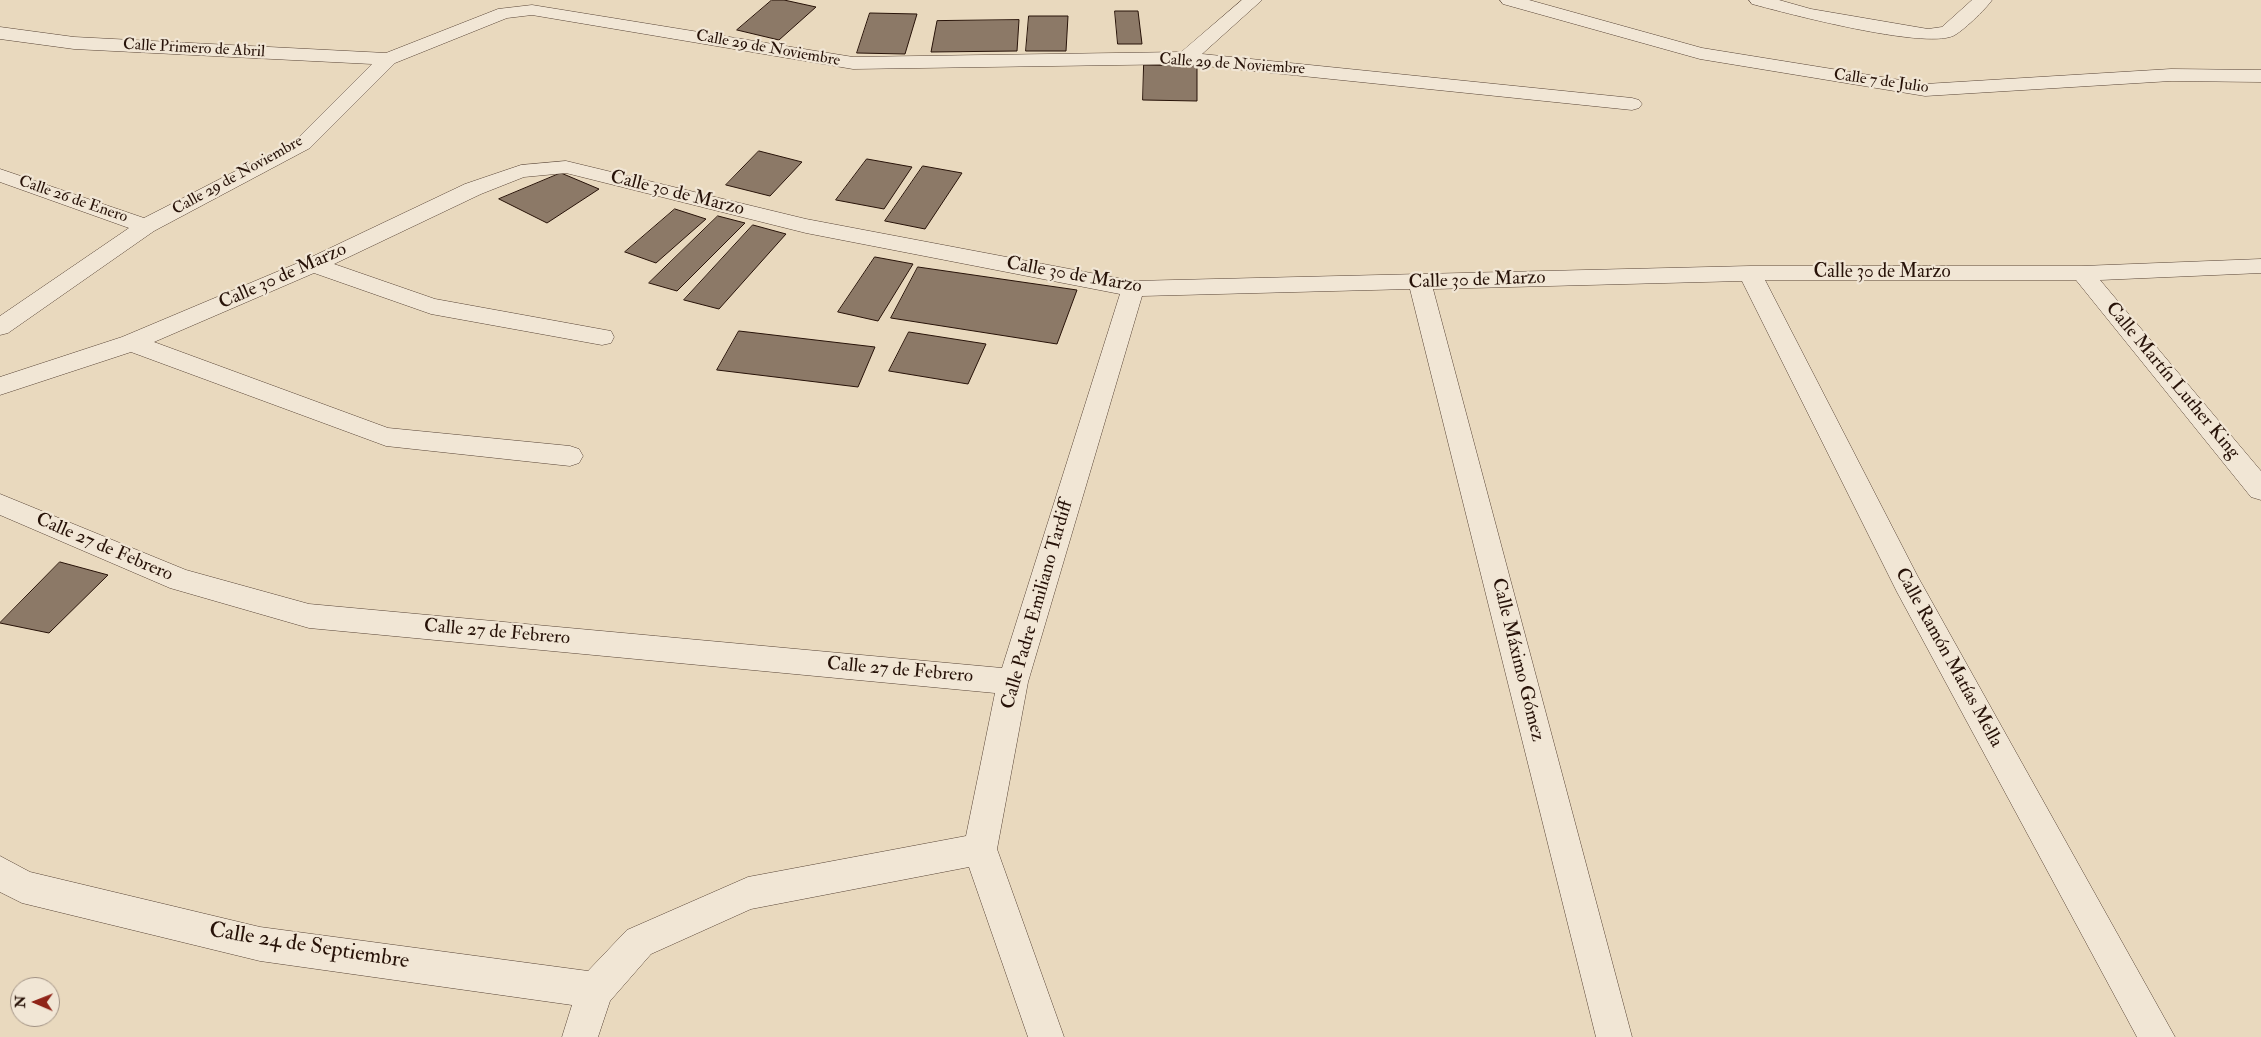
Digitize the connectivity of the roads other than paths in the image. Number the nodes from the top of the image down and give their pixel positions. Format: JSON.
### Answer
{"nodes":[{"id":1,"x":1253,"y":0,"type":"edge"},
{"id":2,"x":1509,"y":0,"type":"edge"},
{"id":3,"x":1758,"y":0,"type":"edge"},
{"id":4,"x":1823,"y":0,"type":"edge"},
{"id":5,"x":1984,"y":0,"type":"edge"},
{"id":6,"x":1810,"y":14,"type":"junction"},
{"id":7,"x":0,"y":33,"type":"edge"},
{"id":8,"x":1186,"y":58,"type":"junction"},
{"id":9,"x":388,"y":59,"type":"junction"},
{"id":10,"x":2261,"y":76,"type":"edge"},
{"id":11,"x":1632,"y":104,"type":"dead end"},
{"id":12,"x":0,"y":175,"type":"edge"},
{"id":13,"x":146,"y":226,"type":"junction"},
{"id":14,"x":313,"y":265,"type":"junction"},
{"id":15,"x":2261,"y":266,"type":"edge"},
{"id":16,"x":1750,"y":273,"type":"junction"},
{"id":17,"x":2082,"y":273,"type":"junction"},
{"id":18,"x":1420,"y":283,"type":"junction"},
{"id":19,"x":1133,"y":289,"type":"junction"},
{"id":20,"x":0,"y":328,"type":"edge"},
{"id":21,"x":602,"y":337,"type":"dead end"},
{"id":22,"x":131,"y":343,"type":"junction"},
{"id":23,"x":0,"y":386,"type":"edge"},
{"id":24,"x":570,"y":456,"type":"dead end"},
{"id":25,"x":2261,"y":490,"type":"edge"},
{"id":26,"x":0,"y":504,"type":"edge"},
{"id":27,"x":1012,"y":682,"type":"junction"},
{"id":28,"x":980,"y":849,"type":"junction"},
{"id":29,"x":0,"y":872,"type":"edge"},
{"id":30,"x":595,"y":990,"type":"junction"},
{"id":31,"x":580,"y":1037,"type":"edge"},
{"id":32,"x":1046,"y":1037,"type":"edge"},
{"id":33,"x":1614,"y":1037,"type":"edge"},
{"id":34,"x":2157,"y":1037,"type":"edge"}],
"edges":[{"from":1,"to":8,"type":"street"},
{"from":2,"to":10,"type":"street","name":"Calle 7 de Julio"},
{"from":3,"to":6,"type":"street"},
{"from":4,"to":6,"type":"street"},
{"from":5,"to":6,"type":"street"},
{"from":7,"to":9,"type":"street","name":"Calle Primero de Abril"},
{"from":8,"to":9,"type":"street","name":"Calle 29 de Noviembre"},
{"from":8,"to":11,"type":"street","name":"Calle 29 de Noviembre"},
{"from":9,"to":13,"type":"street","name":"Calle 29 de Noviembre"},
{"from":12,"to":13,"type":"street","name":"Calle 26 de Enero"},
{"from":13,"to":20,"type":"street","name":"Calle 29 de Noviembre"},
{"from":14,"to":19,"type":"street","name":"Calle 30 de Marzo"},
{"from":14,"to":21,"type":"street"},
{"from":14,"to":22,"type":"street","name":"Calle 30 de Marzo"},
{"from":15,"to":17,"type":"street","name":"Calle 30 de Marzo"},
{"from":16,"to":17,"type":"street","name":"Calle 30 de Marzo"},
{"from":16,"to":18,"type":"street","name":"Calle 30 de Marzo"},
{"from":16,"to":34,"type":"street","name":"Calle Ramón Matías Mella"},
{"from":17,"to":25,"type":"street","name":"Calle Martín Luther King"},
{"from":18,"to":19,"type":"street","name":"Calle 30 de Marzo"},
{"from":18,"to":33,"type":"street","name":"Calle Máximo Gómez"},
{"from":19,"to":27,"type":"street","name":"Calle Padre Emiliano Tardiff"},
{"from":22,"to":23,"type":"street","name":"Calle 30 de Marzo"},
{"from":22,"to":24,"type":"street"},
{"from":26,"to":27,"type":"street","name":"Calle 27 de Febrero"},
{"from":27,"to":28,"type":"street","name":"Calle Padre Emiliano Tardiff"},
{"from":28,"to":30,"type":"street"},
{"from":28,"to":32,"type":"street"},
{"from":29,"to":30,"type":"street","name":"Calle 24 de Septiembre"},
{"from":30,"to":31,"type":"street"}]}
